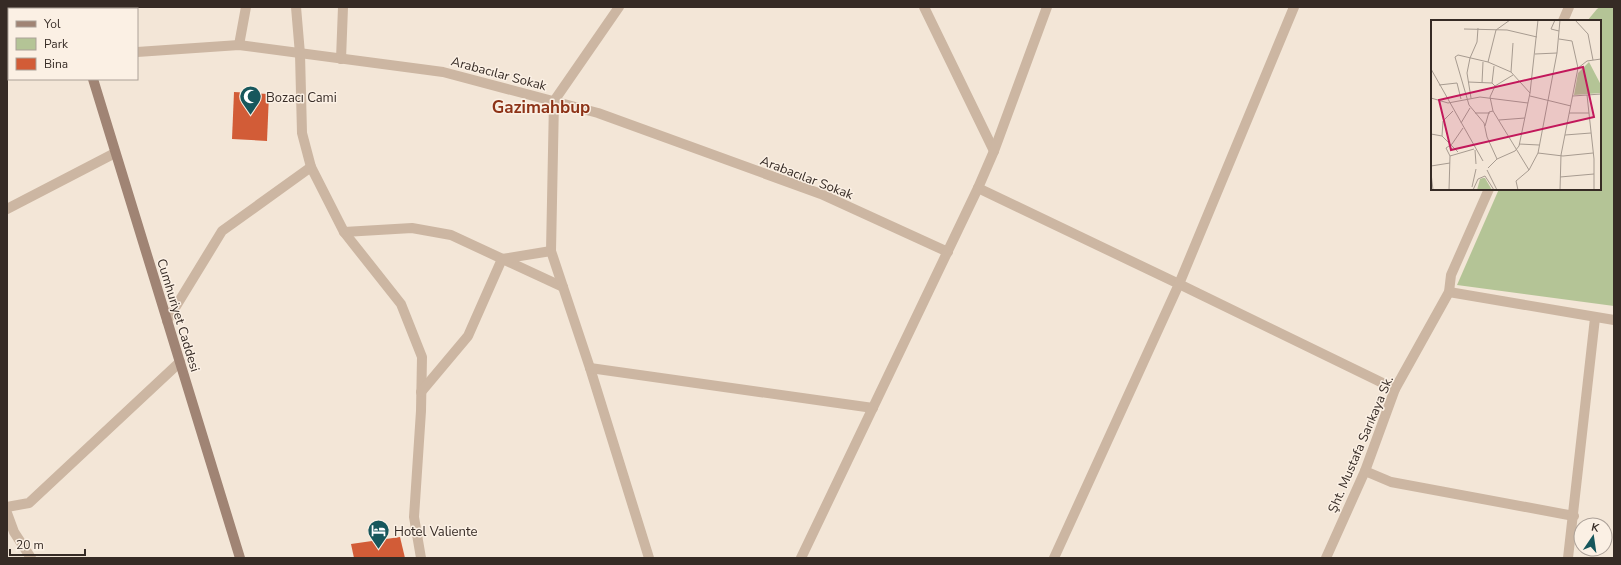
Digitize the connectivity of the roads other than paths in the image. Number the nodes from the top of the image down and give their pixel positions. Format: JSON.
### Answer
{"nodes":[{"id":1,"x":246,"y":7,"type":"edge"},
{"id":2,"x":296,"y":7,"type":"edge"},
{"id":3,"x":343,"y":7,"type":"edge"},
{"id":4,"x":619,"y":7,"type":"edge"},
{"id":5,"x":924,"y":7,"type":"edge"},
{"id":6,"x":1047,"y":7,"type":"edge"},
{"id":7,"x":1294,"y":7,"type":"edge"},
{"id":8,"x":1569,"y":7,"type":"edge"},
{"id":9,"x":1563,"y":20,"type":"edge"},
{"id":10,"x":239,"y":46,"type":"junction"},
{"id":11,"x":138,"y":52,"type":"edge"},
{"id":12,"x":300,"y":54,"type":"junction"},
{"id":13,"x":341,"y":59,"type":"junction"},
{"id":14,"x":93,"y":80,"type":"edge"},
{"id":15,"x":554,"y":101,"type":"junction"},
{"id":16,"x":994,"y":151,"type":"junction"},
{"id":17,"x":115,"y":153,"type":"junction"},
{"id":18,"x":311,"y":167,"type":"junction"},
{"id":19,"x":978,"y":188,"type":"junction"},
{"id":20,"x":1489,"y":190,"type":"edge"},
{"id":21,"x":7,"y":209,"type":"edge"},
{"id":22,"x":344,"y":232,"type":"junction"},
{"id":23,"x":551,"y":252,"type":"junction"},
{"id":24,"x":948,"y":252,"type":"junction"},
{"id":25,"x":502,"y":259,"type":"junction"},
{"id":26,"x":1179,"y":284,"type":"junction"},
{"id":27,"x":563,"y":287,"type":"junction"},
{"id":28,"x":1449,"y":292,"type":"junction"},
{"id":29,"x":1595,"y":318,"type":"junction"},
{"id":30,"x":1614,"y":320,"type":"edge"},
{"id":31,"x":167,"y":321,"type":"junction"},
{"id":32,"x":180,"y":362,"type":"junction"},
{"id":33,"x":590,"y":368,"type":"junction"},
{"id":34,"x":1395,"y":389,"type":"junction"},
{"id":35,"x":421,"y":392,"type":"junction"},
{"id":36,"x":873,"y":408,"type":"junction"},
{"id":37,"x":1364,"y":471,"type":"junction"},
{"id":38,"x":7,"y":507,"type":"edge"},
{"id":39,"x":7,"y":513,"type":"edge"},
{"id":40,"x":1574,"y":516,"type":"junction"},
{"id":41,"x":31,"y":558,"type":"edge"},
{"id":42,"x":240,"y":558,"type":"edge"},
{"id":43,"x":421,"y":558,"type":"edge"},
{"id":44,"x":649,"y":558,"type":"edge"},
{"id":45,"x":801,"y":558,"type":"edge"},
{"id":46,"x":1054,"y":558,"type":"edge"},
{"id":47,"x":1326,"y":558,"type":"edge"},
{"id":48,"x":1568,"y":558,"type":"edge"}],
"edges":[{"from":1,"to":10,"type":"street"},
{"from":2,"to":12,"type":"street"},
{"from":3,"to":13,"type":"street"},
{"from":4,"to":15,"type":"street"},
{"from":5,"to":16,"type":"street"},
{"from":6,"to":16,"type":"street"},
{"from":7,"to":26,"type":"street"},
{"from":8,"to":9,"type":"street"},
{"from":10,"to":11,"type":"street","name":"Arabacılar Sokak"},
{"from":10,"to":12,"type":"street","name":"Arabacılar Sokak"},
{"from":12,"to":13,"type":"street","name":"Arabacılar Sokak"},
{"from":12,"to":18,"type":"street"},
{"from":13,"to":15,"type":"street","name":"Arabacılar Sokak"},
{"from":14,"to":17,"type":"main road","name":"Cumhuriyet Caddesi"},
{"from":15,"to":23,"type":"street"},
{"from":15,"to":24,"type":"street","name":"Arabacılar Sokak"},
{"from":16,"to":19,"type":"street"},
{"from":17,"to":21,"type":"street"},
{"from":17,"to":31,"type":"main road","name":"Cumhuriyet Caddesi"},
{"from":18,"to":22,"type":"street"},
{"from":18,"to":31,"type":"street"},
{"from":19,"to":24,"type":"street"},
{"from":19,"to":26,"type":"street"},
{"from":20,"to":28,"type":"street","name":"Şht. Mustafa Sarıkaya Sk."},
{"from":22,"to":25,"type":"street"},
{"from":22,"to":35,"type":"street"},
{"from":23,"to":25,"type":"street"},
{"from":23,"to":27,"type":"street"},
{"from":24,"to":36,"type":"street"},
{"from":25,"to":27,"type":"street"},
{"from":25,"to":35,"type":"street"},
{"from":26,"to":34,"type":"street"},
{"from":26,"to":46,"type":"street"},
{"from":27,"to":33,"type":"street"},
{"from":28,"to":29,"type":"street"},
{"from":28,"to":34,"type":"street","name":"Şht. Mustafa Sarıkaya Sk."},
{"from":29,"to":30,"type":"street"},
{"from":29,"to":40,"type":"street"},
{"from":31,"to":32,"type":"main road","name":"Cumhuriyet Caddesi"},
{"from":32,"to":38,"type":"street"},
{"from":32,"to":42,"type":"main road","name":"Cumhuriyet Caddesi"},
{"from":33,"to":36,"type":"street"},
{"from":33,"to":44,"type":"street"},
{"from":34,"to":37,"type":"street","name":"Şht. Mustafa Sarıkaya Sk."},
{"from":35,"to":43,"type":"street"},
{"from":36,"to":45,"type":"street"},
{"from":37,"to":40,"type":"street"},
{"from":37,"to":47,"type":"street","name":"Şht. Mustafa Sarıkaya Sk."},
{"from":39,"to":41,"type":"street"},
{"from":40,"to":48,"type":"street"}]}
